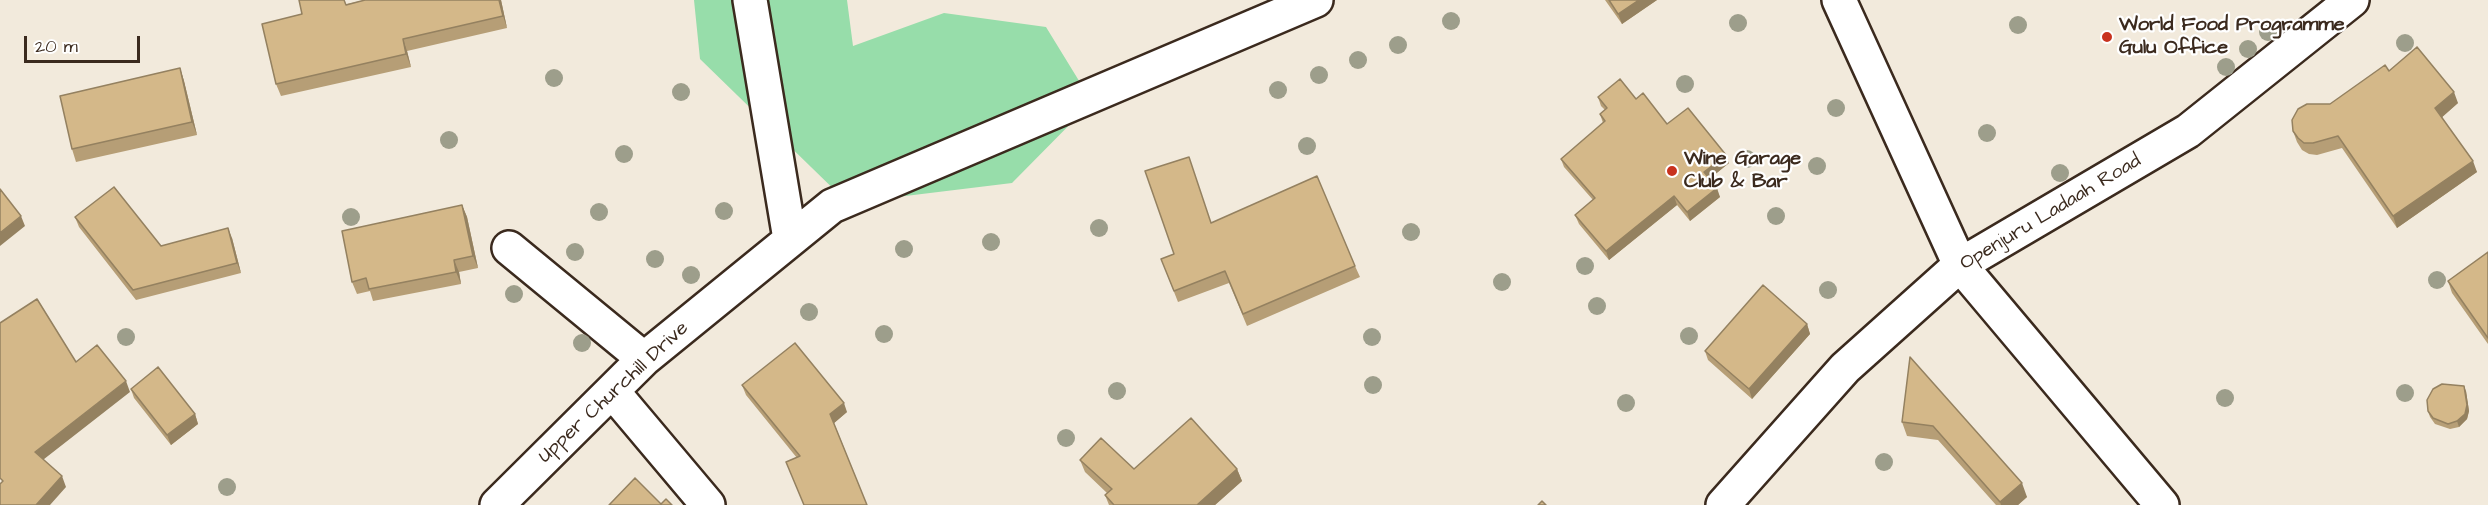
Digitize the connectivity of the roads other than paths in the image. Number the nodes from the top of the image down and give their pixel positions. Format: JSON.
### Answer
{"nodes":[{"id":1,"x":750,"y":0,"type":"edge"},
{"id":2,"x":1316,"y":0,"type":"edge"},
{"id":3,"x":1839,"y":0,"type":"edge"},
{"id":4,"x":2352,"y":0,"type":"edge"},
{"id":5,"x":790,"y":239,"type":"junction"},
{"id":6,"x":509,"y":248,"type":"dead end"},
{"id":7,"x":1960,"y":265,"type":"junction"},
{"id":8,"x":644,"y":359,"type":"junction"},
{"id":9,"x":612,"y":392,"type":"junction"},
{"id":10,"x":497,"y":505,"type":"edge"},
{"id":11,"x":708,"y":505,"type":"edge"},
{"id":12,"x":1723,"y":505,"type":"edge"},
{"id":13,"x":2162,"y":505,"type":"edge"}],
"edges":[{"from":1,"to":5,"type":"street"},
{"from":2,"to":5,"type":"street","name":"Upper Churchill Drive"},
{"from":3,"to":7,"type":"street"},
{"from":4,"to":7,"type":"street","name":"Openjuru Ladaah Road"},
{"from":5,"to":8,"type":"street","name":"Upper Churchill Drive"},
{"from":6,"to":8,"type":"street"},
{"from":7,"to":12,"type":"street","name":"Openjuru Ladaah Road"},
{"from":7,"to":13,"type":"street"},
{"from":8,"to":9,"type":"street","name":"Upper Churchill Drive"},
{"from":9,"to":10,"type":"street","name":"Upper Churchill Drive"},
{"from":9,"to":11,"type":"street"}]}
